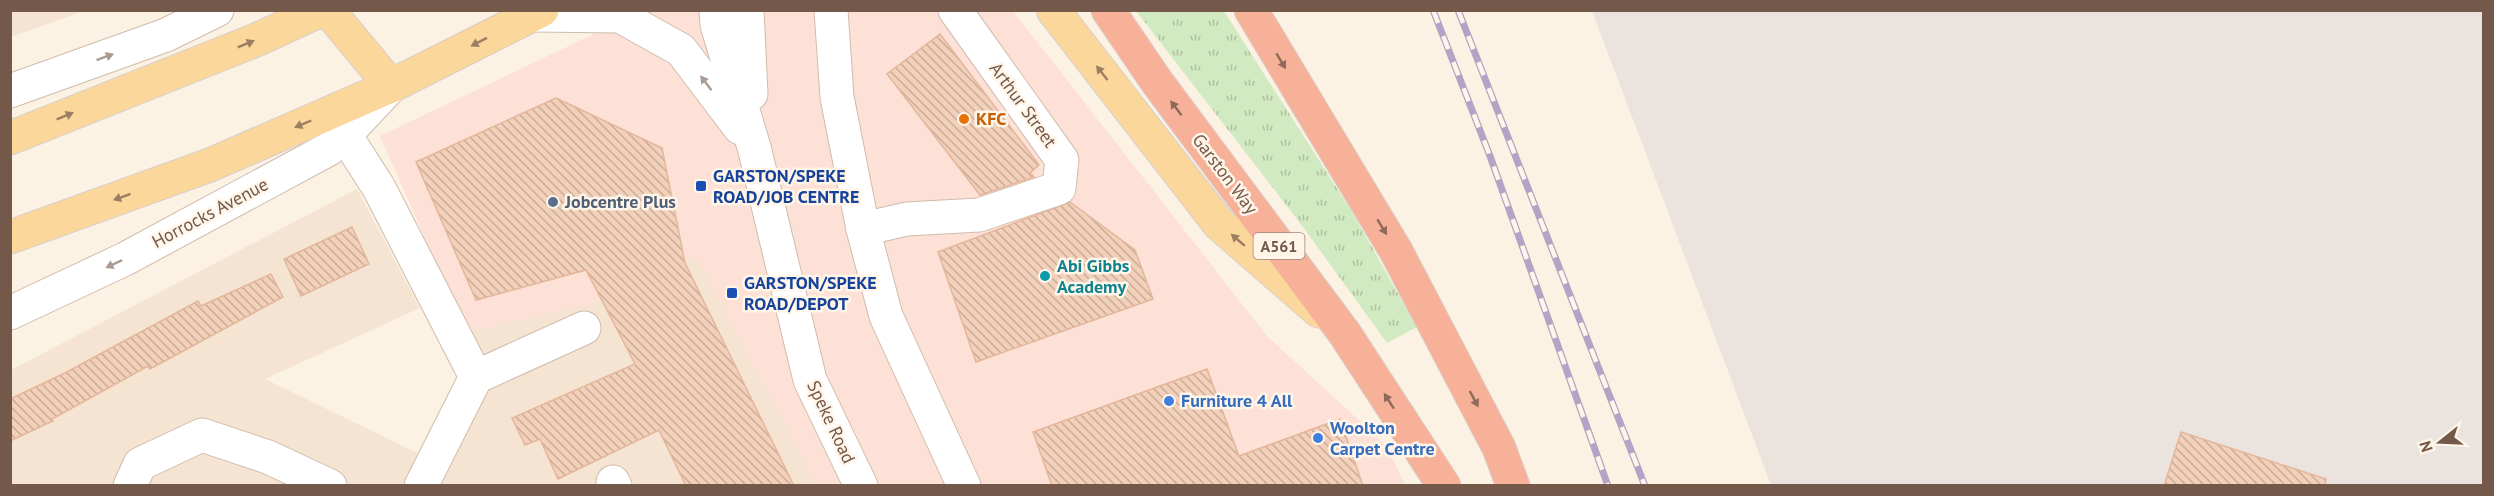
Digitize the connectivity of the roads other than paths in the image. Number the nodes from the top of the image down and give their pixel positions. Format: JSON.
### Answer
{"nodes":[{"id":1,"x":217,"y":10,"type":"edge"},
{"id":2,"x":321,"y":10,"type":"edge"},
{"id":3,"x":328,"y":10,"type":"edge"},
{"id":4,"x":716,"y":10,"type":"edge"},
{"id":5,"x":747,"y":10,"type":"edge"},
{"id":6,"x":831,"y":10,"type":"edge"},
{"id":7,"x":955,"y":10,"type":"edge"},
{"id":8,"x":1053,"y":10,"type":"edge"},
{"id":9,"x":1108,"y":10,"type":"edge"},
{"id":10,"x":1251,"y":10,"type":"edge"},
{"id":11,"x":537,"y":13,"type":"edge"},
{"id":12,"x":160,"y":23,"type":"edge"},
{"id":13,"x":391,"y":86,"type":"junction"},
{"id":14,"x":10,"y":91,"type":"edge"},
{"id":15,"x":345,"y":135,"type":"junction"},
{"id":16,"x":10,"y":138,"type":"edge"},
{"id":17,"x":754,"y":147,"type":"junction"},
{"id":18,"x":863,"y":229,"type":"junction"},
{"id":19,"x":10,"y":237,"type":"edge"},
{"id":20,"x":10,"y":313,"type":"edge"},
{"id":21,"x":584,"y":328,"type":"dead end"},
{"id":22,"x":1345,"y":334,"type":"junction"},
{"id":23,"x":476,"y":377,"type":"junction"},
{"id":24,"x":130,"y":486,"type":"edge"},
{"id":25,"x":330,"y":486,"type":"edge"},
{"id":26,"x":421,"y":486,"type":"edge"},
{"id":27,"x":861,"y":486,"type":"edge"},
{"id":28,"x":964,"y":486,"type":"edge"},
{"id":29,"x":1444,"y":486,"type":"edge"},
{"id":30,"x":1513,"y":486,"type":"edge"}],
"edges":[{"from":1,"to":12,"type":"street"},
{"from":16,"to":2,"type":"main road","one_way":true},
{"from":3,"to":13,"type":"main road"},
{"from":4,"to":17,"type":"street","name":"Speke Road"},
{"from":5,"to":17,"type":"street","name":"Speke Road"},
{"from":6,"to":18,"type":"street"},
{"from":7,"to":18,"type":"street","name":"Arthur Street"},
{"from":22,"to":8,"type":"main road","number":"A561","one_way":true},
{"from":22,"to":9,"type":"highway","name":"Garston Way","number":"A561","one_way":true},
{"from":10,"to":30,"type":"highway","one_way":true},
{"from":11,"to":13,"type":"main road","name":"Horrocks Avenue","one_way":true},
{"from":17,"to":11,"type":"street","name":"Speke Road","one_way":true},
{"from":14,"to":12,"type":"street","one_way":true},
{"from":13,"to":15,"type":"street","name":"Horrocks Avenue"},
{"from":13,"to":19,"type":"main road","name":"Horrocks Avenue","one_way":true},
{"from":15,"to":20,"type":"street","name":"Horrocks Avenue","one_way":true},
{"from":15,"to":23,"type":"street"},
{"from":17,"to":27,"type":"street","name":"Speke Road"},
{"from":18,"to":28,"type":"street"},
{"from":21,"to":23,"type":"street"},
{"from":29,"to":22,"type":"highway","name":"Garston Way","number":"A561","one_way":true},
{"from":23,"to":26,"type":"street"},
{"from":24,"to":25,"type":"street"}]}
